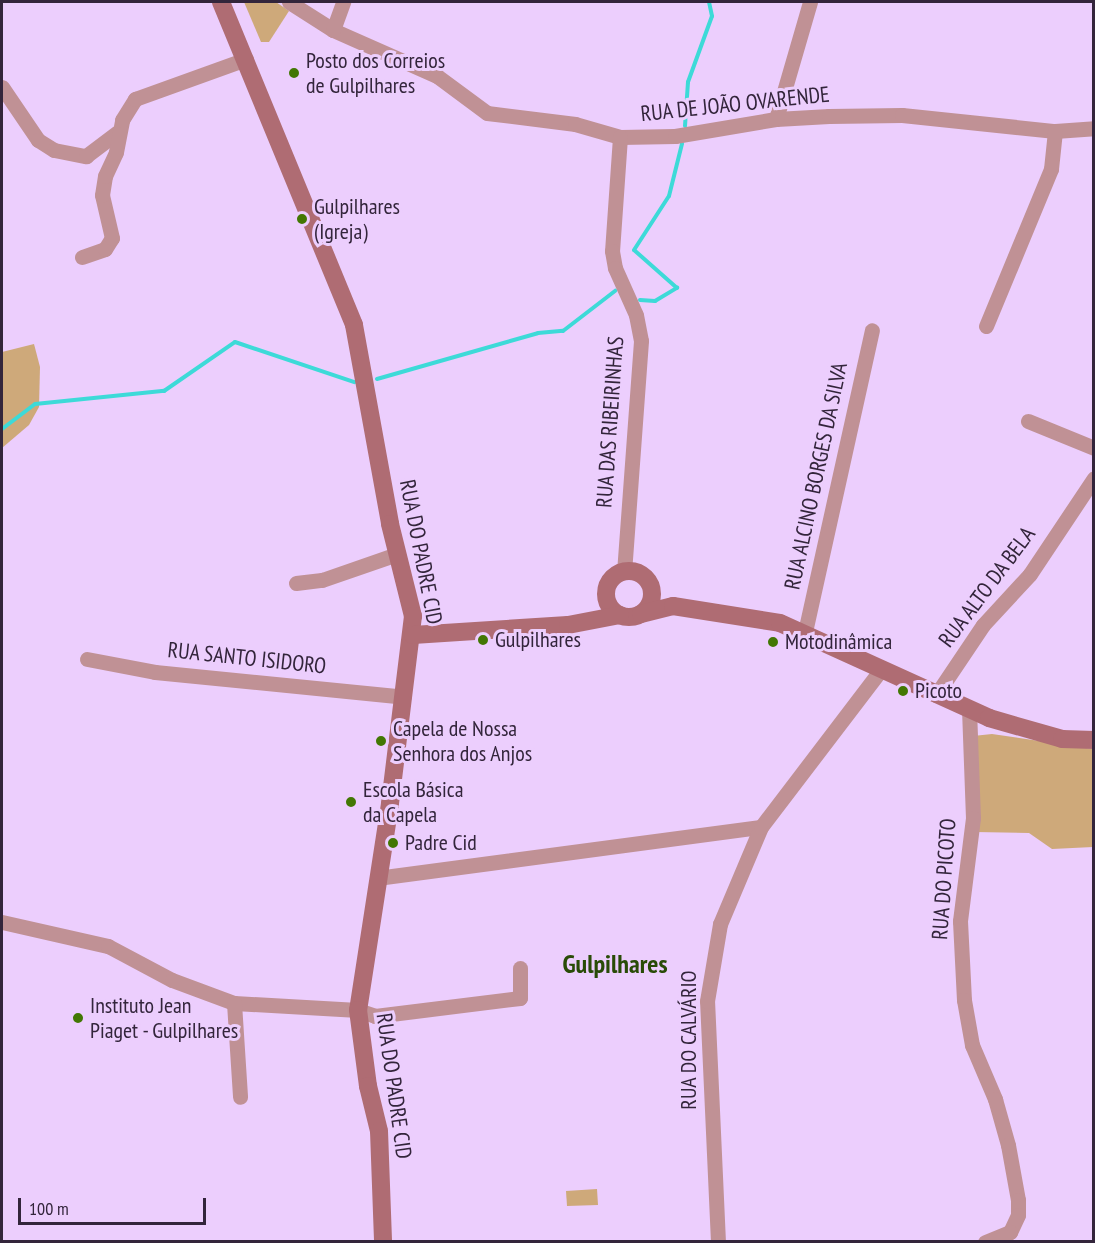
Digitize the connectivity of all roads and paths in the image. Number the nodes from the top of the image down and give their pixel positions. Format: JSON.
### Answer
{"nodes":[{"id":1,"x":221,"y":2,"type":"edge"},
{"id":2,"x":289,"y":2,"type":"edge"},
{"id":3,"x":343,"y":2,"type":"edge"},
{"id":4,"x":810,"y":2,"type":"edge"},
{"id":5,"x":333,"y":30,"type":"junction"},
{"id":6,"x":246,"y":59,"type":"junction"},
{"id":7,"x":2,"y":87,"type":"edge"},
{"id":8,"x":776,"y":119,"type":"junction"},
{"id":9,"x":1094,"y":128,"type":"edge"},
{"id":10,"x":1055,"y":131,"type":"junction"},
{"id":11,"x":117,"y":133,"type":"junction"},
{"id":12,"x":620,"y":136,"type":"junction"},
{"id":13,"x":86,"y":156,"type":"junction"},
{"id":14,"x":105,"y":176,"type":"junction"},
{"id":15,"x":82,"y":257,"type":"dead end"},
{"id":16,"x":986,"y":326,"type":"dead end"},
{"id":17,"x":872,"y":330,"type":"dead end"},
{"id":18,"x":1028,"y":421,"type":"dead end"},
{"id":19,"x":1094,"y":448,"type":"edge"},
{"id":20,"x":1094,"y":478,"type":"edge"},
{"id":21,"x":397,"y":554,"type":"junction"},
{"id":22,"x":624,"y":571,"type":"junction"},
{"id":23,"x":296,"y":583,"type":"dead end"},
{"id":24,"x":652,"y":589,"type":"junction"},
{"id":25,"x":606,"y":592,"type":"junction"},
{"id":26,"x":673,"y":606,"type":"junction"},
{"id":27,"x":641,"y":614,"type":"junction"},
{"id":28,"x":620,"y":615,"type":"junction"},
{"id":29,"x":589,"y":619,"type":"junction"},
{"id":30,"x":805,"y":632,"type":"junction"},
{"id":31,"x":413,"y":635,"type":"junction"},
{"id":32,"x":87,"y":659,"type":"dead end"},
{"id":33,"x":880,"y":671,"type":"junction"},
{"id":34,"x":936,"y":695,"type":"junction"},
{"id":35,"x":404,"y":697,"type":"junction"},
{"id":36,"x":969,"y":709,"type":"junction"},
{"id":37,"x":1094,"y":740,"type":"edge"},
{"id":38,"x":761,"y":827,"type":"junction"},
{"id":39,"x":377,"y":878,"type":"junction"},
{"id":40,"x":2,"y":922,"type":"edge"},
{"id":41,"x":520,"y":968,"type":"dead end"},
{"id":42,"x":234,"y":1004,"type":"junction"},
{"id":43,"x":358,"y":1010,"type":"junction"},
{"id":44,"x":240,"y":1096,"type":"dead end"},
{"id":45,"x":382,"y":1242,"type":"edge"},
{"id":46,"x":718,"y":1242,"type":"edge"},
{"id":47,"x":985,"y":1242,"type":"edge"}],
"edges":[{"from":1,"to":6,"type":"street","name":"RUA DO PADRE CID"},
{"from":2,"to":5,"type":"street","name":"RUA DE JOÃO OVARENDE"},
{"from":3,"to":5,"type":"street"},
{"from":4,"to":8,"type":"street"},
{"from":5,"to":12,"type":"street","name":"RUA DE JOÃO OVARENDE"},
{"from":6,"to":11,"type":"street"},
{"from":6,"to":21,"type":"street","name":"RUA DO PADRE CID"},
{"from":7,"to":13,"type":"street"},
{"from":8,"to":10,"type":"street","name":"RUA DE JOÃO OVARENDE"},
{"from":8,"to":12,"type":"street","name":"RUA DE JOÃO OVARENDE"},
{"from":9,"to":10,"type":"street","name":"RUA DE JOÃO OVARENDE"},
{"from":10,"to":16,"type":"street"},
{"from":11,"to":13,"type":"street"},
{"from":11,"to":14,"type":"street"},
{"from":12,"to":22,"type":"street","name":"RUA DAS RIBEIRINHAS"},
{"from":13,"to":14,"type":"street"},
{"from":14,"to":15,"type":"street"},
{"from":17,"to":30,"type":"street","name":"RUA ALCINO BORGES DA SILVA"},
{"from":18,"to":19,"type":"street"},
{"from":20,"to":34,"type":"street","name":"RUA ALTO DA BELA"},
{"from":21,"to":23,"type":"street"},
{"from":21,"to":31,"type":"street","name":"RUA DO PADRE CID"},
{"from":22,"to":24,"type":"street"},
{"from":22,"to":25,"type":"street"},
{"from":24,"to":26,"type":"street"},
{"from":24,"to":27,"type":"street"},
{"from":25,"to":28,"type":"street"},
{"from":25,"to":29,"type":"street"},
{"from":26,"to":27,"type":"street"},
{"from":26,"to":30,"type":"street"},
{"from":27,"to":28,"type":"street"},
{"from":28,"to":29,"type":"street"},
{"from":29,"to":31,"type":"street"},
{"from":30,"to":33,"type":"street"},
{"from":31,"to":35,"type":"street","name":"RUA DO PADRE CID"},
{"from":32,"to":35,"type":"street","name":"RUA SANTO ISIDORO"},
{"from":33,"to":34,"type":"street"},
{"from":33,"to":38,"type":"street","name":"RUA DO CALVÁRIO"},
{"from":34,"to":36,"type":"street"},
{"from":35,"to":39,"type":"street","name":"RUA DO PADRE CID"},
{"from":36,"to":37,"type":"street"},
{"from":36,"to":47,"type":"street","name":"RUA DO PICOTO"},
{"from":38,"to":39,"type":"street"},
{"from":38,"to":46,"type":"street","name":"RUA DO CALVÁRIO"},
{"from":39,"to":43,"type":"street","name":"RUA DO PADRE CID"},
{"from":40,"to":42,"type":"street"},
{"from":41,"to":43,"type":"street"},
{"from":42,"to":43,"type":"street"},
{"from":42,"to":44,"type":"street"},
{"from":43,"to":45,"type":"street","name":"RUA DO PADRE CID"}]}
